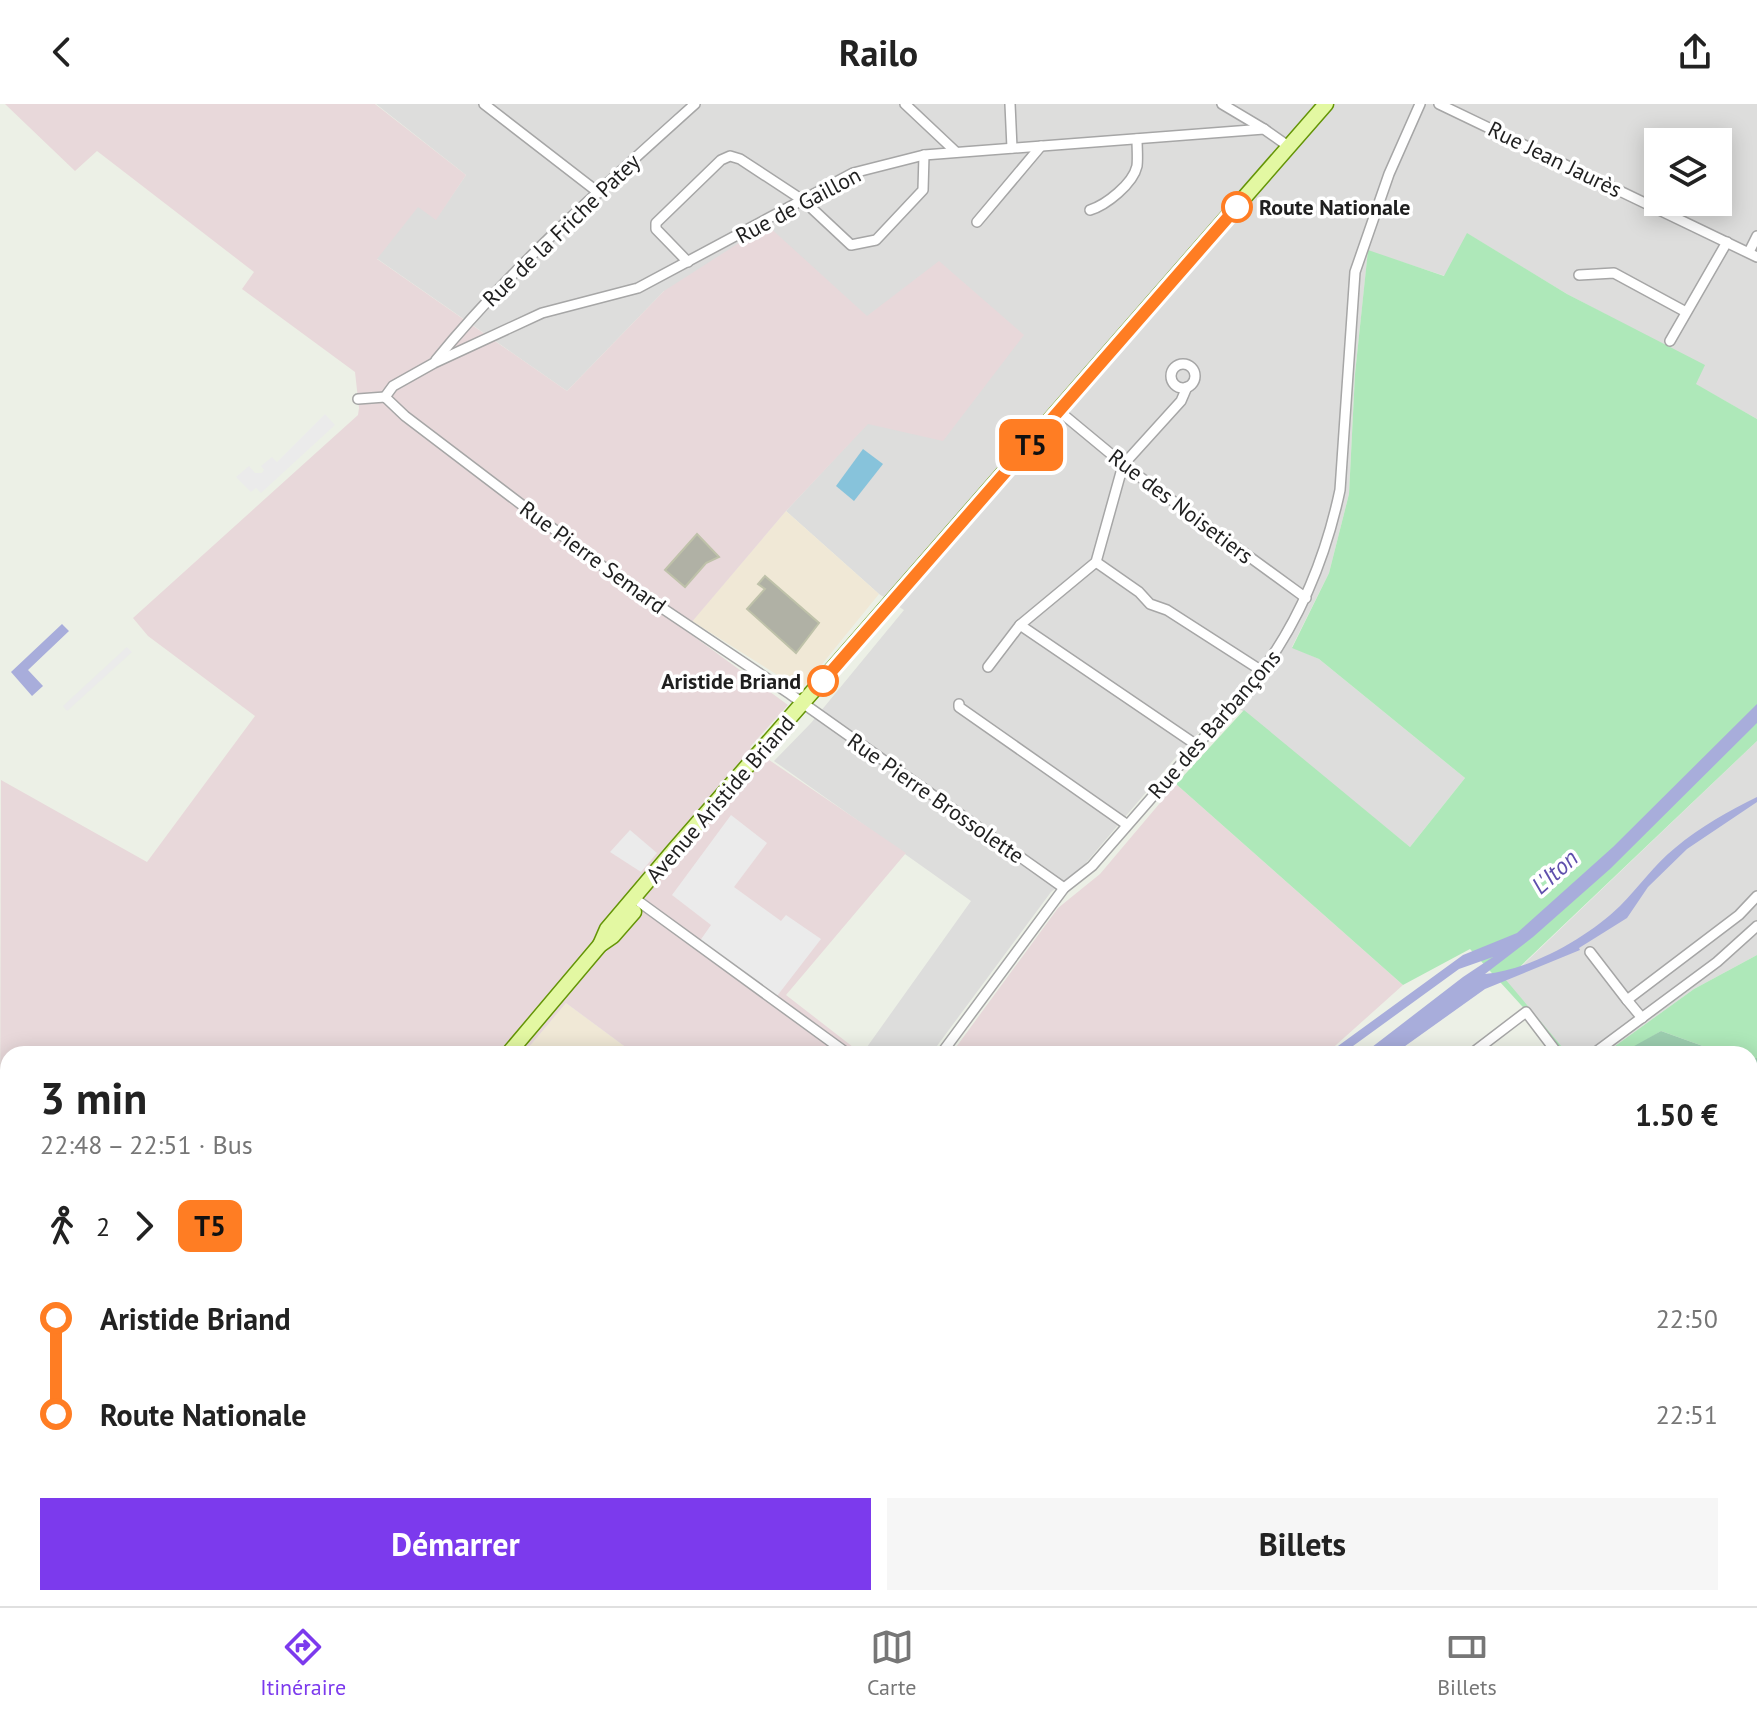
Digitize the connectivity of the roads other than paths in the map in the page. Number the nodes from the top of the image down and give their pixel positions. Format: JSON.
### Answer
{"nodes":[{"id":1,"x":484,"y":104,"type":"edge"},
{"id":2,"x":695,"y":104,"type":"edge"},
{"id":3,"x":905,"y":104,"type":"edge"},
{"id":4,"x":1010,"y":104,"type":"edge"},
{"id":5,"x":1326,"y":104,"type":"edge"},
{"id":6,"x":1420,"y":104,"type":"edge"},
{"id":7,"x":1439,"y":104,"type":"edge"},
{"id":8,"x":1228,"y":105,"type":"edge"},
{"id":9,"x":1264,"y":129,"type":"junction"},
{"id":10,"x":1137,"y":139,"type":"junction"},
{"id":11,"x":1041,"y":146,"type":"junction"},
{"id":12,"x":1288,"y":146,"type":"junction"},
{"id":13,"x":1012,"y":148,"type":"junction"},
{"id":14,"x":956,"y":152,"type":"junction"},
{"id":15,"x":924,"y":155,"type":"junction"},
{"id":16,"x":599,"y":193,"type":"junction"},
{"id":17,"x":804,"y":201,"type":"junction"},
{"id":18,"x":1090,"y":210,"type":"dead end"},
{"id":19,"x":977,"y":222,"type":"dead end"},
{"id":20,"x":1757,"y":236,"type":"edge"},
{"id":21,"x":1727,"y":242,"type":"junction"},
{"id":22,"x":1753,"y":254,"type":"edge"},
{"id":23,"x":688,"y":262,"type":"junction"},
{"id":24,"x":1579,"y":275,"type":"dead end"},
{"id":25,"x":1686,"y":312,"type":"junction"},
{"id":26,"x":1670,"y":341,"type":"dead end"},
{"id":27,"x":434,"y":363,"type":"junction"},
{"id":28,"x":1187,"y":387,"type":"dead end"},
{"id":29,"x":385,"y":397,"type":"junction"},
{"id":30,"x":358,"y":399,"type":"dead end"},
{"id":31,"x":1059,"y":411,"type":"junction"},
{"id":32,"x":1123,"y":465,"type":"junction"},
{"id":33,"x":1096,"y":562,"type":"junction"},
{"id":34,"x":1306,"y":598,"type":"junction"},
{"id":35,"x":1020,"y":625,"type":"junction"},
{"id":36,"x":988,"y":667,"type":"dead end"},
{"id":37,"x":1262,"y":671,"type":"junction"},
{"id":38,"x":959,"y":704,"type":"dead end"},
{"id":39,"x":805,"y":706,"type":"junction"},
{"id":40,"x":1198,"y":746,"type":"junction"},
{"id":41,"x":1126,"y":824,"type":"junction"},
{"id":42,"x":1064,"y":888,"type":"junction"},
{"id":43,"x":1757,"y":896,"type":"edge"},
{"id":44,"x":638,"y":901,"type":"junction"},
{"id":45,"x":1757,"y":926,"type":"edge"},
{"id":46,"x":1590,"y":952,"type":"dead end"},
{"id":47,"x":1627,"y":1000,"type":"junction"},
{"id":48,"x":1642,"y":1018,"type":"junction"},
{"id":49,"x":515,"y":1046,"type":"edge"},
{"id":50,"x":837,"y":1046,"type":"edge"},
{"id":51,"x":947,"y":1046,"type":"edge"},
{"id":52,"x":1481,"y":1046,"type":"edge"},
{"id":53,"x":1552,"y":1046,"type":"edge"},
{"id":54,"x":1604,"y":1046,"type":"edge"}],
"edges":[{"from":1,"to":16,"type":"street"},
{"from":2,"to":16,"type":"street","name":"Rue de la Friche Patey"},
{"from":3,"to":14,"type":"street"},
{"from":4,"to":13,"type":"street"},
{"from":5,"to":12,"type":"main road","name":"Avenue Aristide Briand"},
{"from":6,"to":34,"type":"street","name":"Rue des Barbançons"},
{"from":7,"to":21,"type":"street","name":"Rue Jean Jaurès"},
{"from":8,"to":9,"type":"street"},
{"from":9,"to":10,"type":"street","name":"Rue de Gaillon"},
{"from":9,"to":12,"type":"street"},
{"from":10,"to":11,"type":"street","name":"Rue de Gaillon"},
{"from":10,"to":18,"type":"street"},
{"from":11,"to":13,"type":"street","name":"Rue de Gaillon"},
{"from":11,"to":19,"type":"street"},
{"from":12,"to":31,"type":"main road","name":"Avenue Aristide Briand"},
{"from":13,"to":14,"type":"street","name":"Rue de Gaillon"},
{"from":14,"to":15,"type":"street","name":"Rue de Gaillon"},
{"from":15,"to":17,"type":"street","name":"Rue de Gaillon"},
{"from":15,"to":17,"type":"street"},
{"from":16,"to":27,"type":"street","name":"Rue de la Friche Patey"},
{"from":17,"to":23,"type":"street","name":"Rue de Gaillon"},
{"from":17,"to":23,"type":"street"},
{"from":20,"to":22,"type":"street"},
{"from":21,"to":22,"type":"street","name":"Rue Jean Jaurès"},
{"from":21,"to":25,"type":"street"},
{"from":23,"to":27,"type":"street","name":"Rue de Gaillon"},
{"from":24,"to":25,"type":"street"},
{"from":25,"to":26,"type":"street"},
{"from":27,"to":29,"type":"street","name":"Rue de Gaillon"},
{"from":28,"to":32,"type":"street"},
{"from":29,"to":30,"type":"street"},
{"from":29,"to":39,"type":"street","name":"Rue Pierre Semard"},
{"from":31,"to":32,"type":"street","name":"Rue des Noisetiers"},
{"from":31,"to":39,"type":"main road","name":"Avenue Aristide Briand"},
{"from":32,"to":33,"type":"street"},
{"from":32,"to":34,"type":"street","name":"Rue des Noisetiers"},
{"from":33,"to":35,"type":"street"},
{"from":33,"to":37,"type":"street"},
{"from":34,"to":37,"type":"street","name":"Rue des Barbançons"},
{"from":35,"to":36,"type":"street"},
{"from":35,"to":40,"type":"street"},
{"from":37,"to":40,"type":"street","name":"Rue des Barbançons"},
{"from":38,"to":41,"type":"street"},
{"from":39,"to":42,"type":"street","name":"Rue Pierre Brossolette"},
{"from":39,"to":44,"type":"main road","name":"Avenue Aristide Briand"},
{"from":40,"to":41,"type":"street","name":"Rue des Barbançons"},
{"from":41,"to":42,"type":"street","name":"Rue des Barbançons"},
{"from":42,"to":51,"type":"street","name":"Rue des Barbançons"},
{"from":43,"to":47,"type":"street"},
{"from":44,"to":49,"type":"main road","name":"Avenue Aristide Briand"},
{"from":44,"to":50,"type":"street"},
{"from":45,"to":48,"type":"street"},
{"from":46,"to":47,"type":"street"},
{"from":47,"to":48,"type":"street"},
{"from":48,"to":54,"type":"street"},
{"from":52,"to":53,"type":"street"}]}
